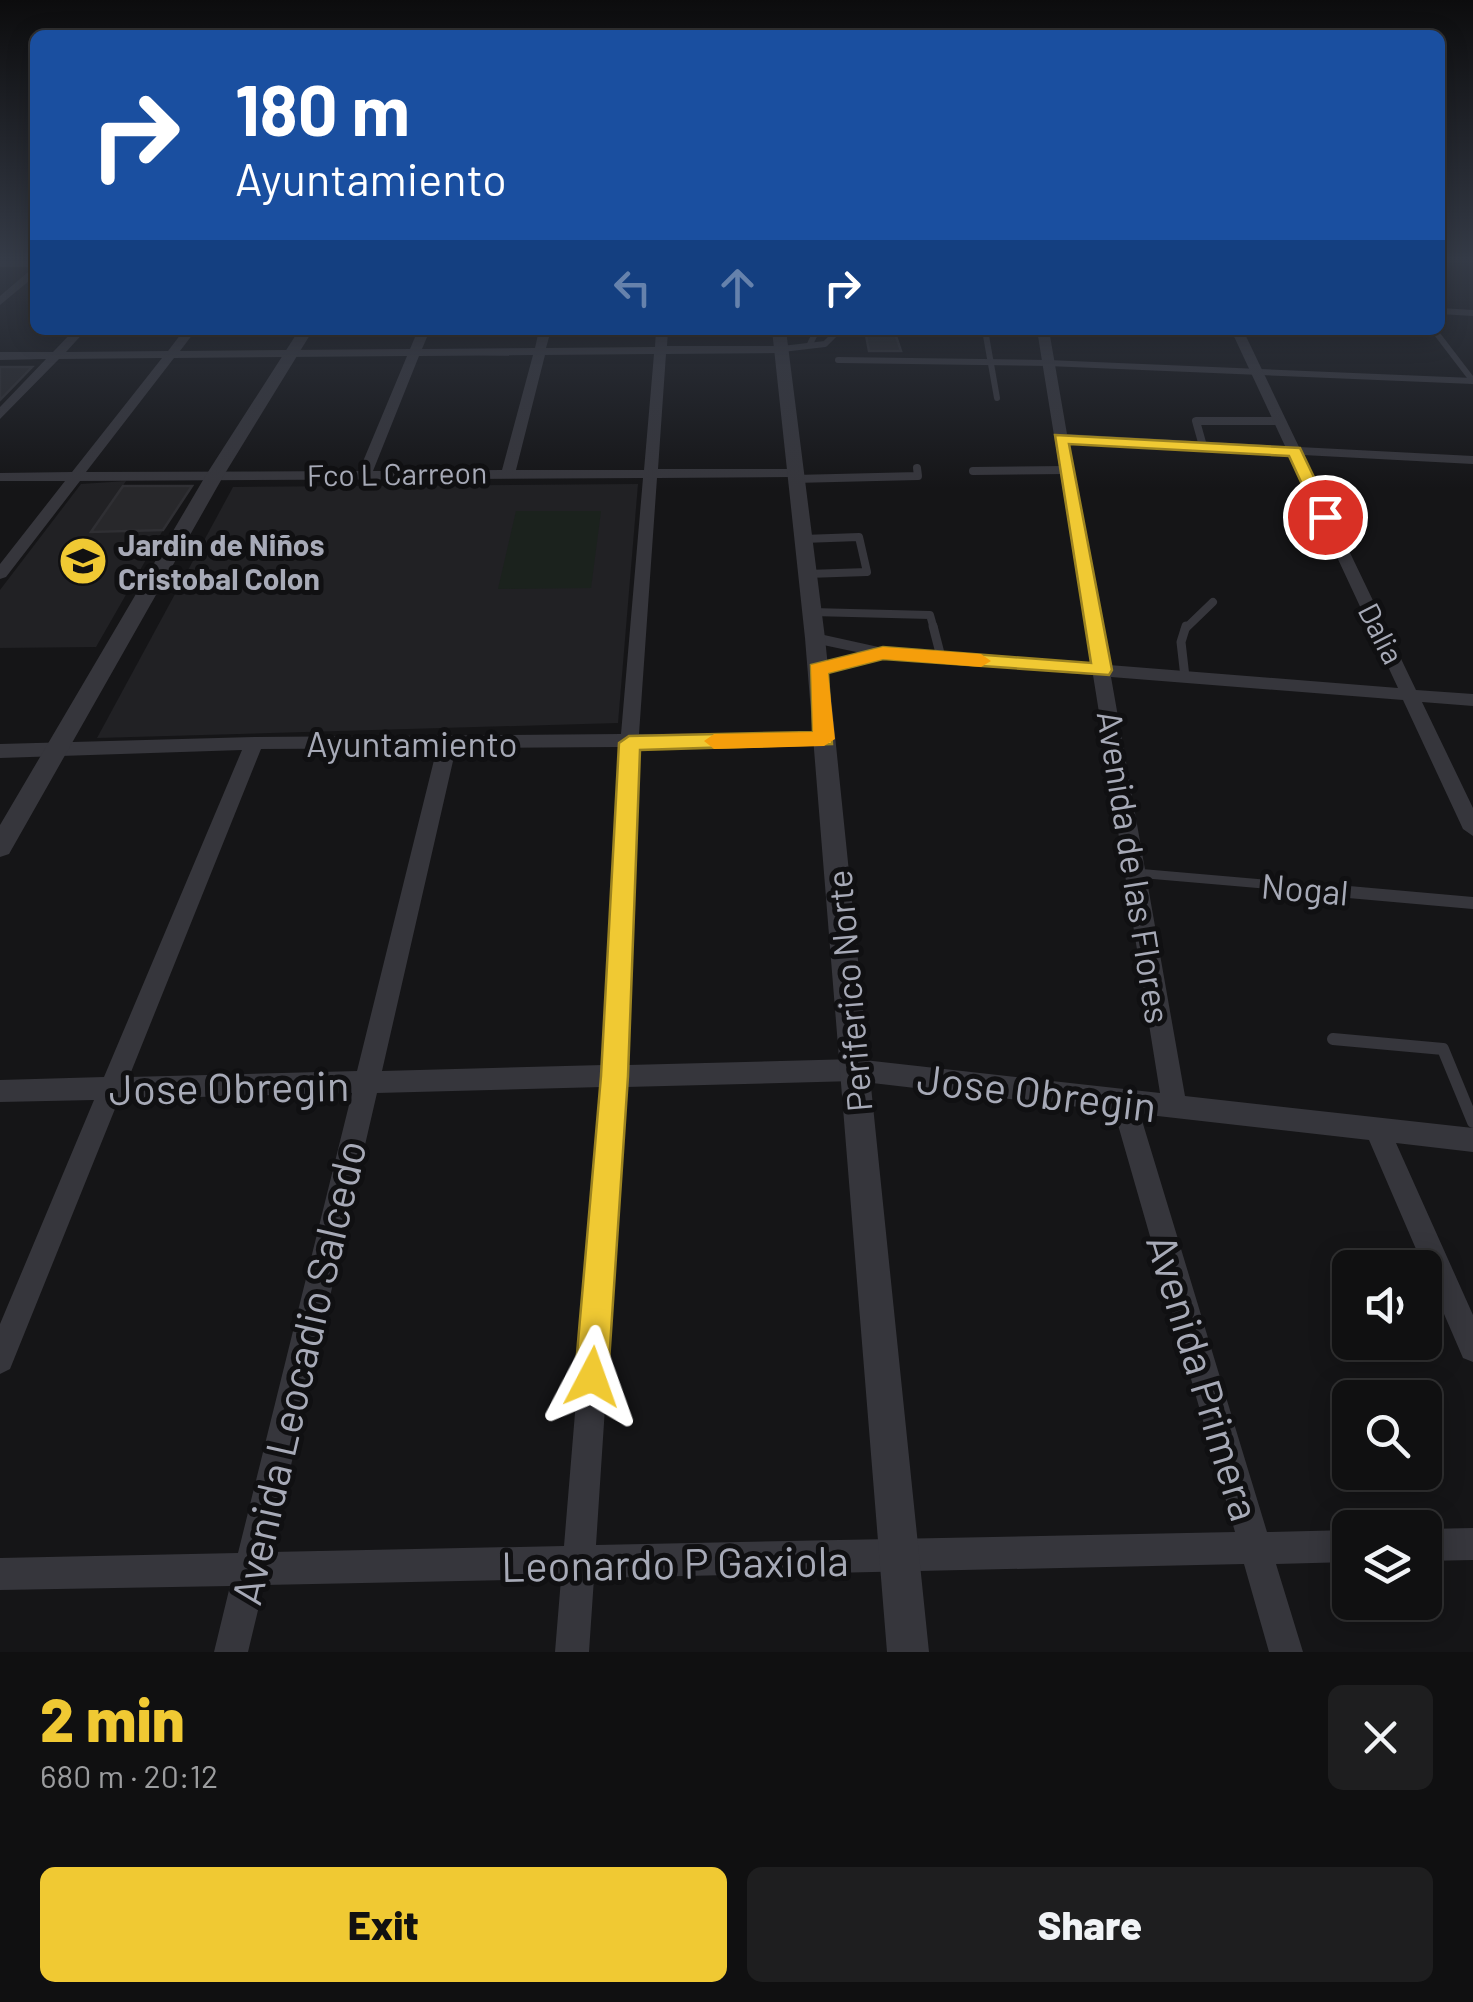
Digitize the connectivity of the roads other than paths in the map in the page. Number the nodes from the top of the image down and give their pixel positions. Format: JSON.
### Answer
{"nodes":[{"id":1,"x":75,"y":335,"type":"edge"},
{"id":2,"x":186,"y":335,"type":"edge"},
{"id":3,"x":303,"y":335,"type":"edge"},
{"id":4,"x":422,"y":335,"type":"edge"},
{"id":5,"x":544,"y":335,"type":"edge"},
{"id":6,"x":837,"y":335,"type":"edge"},
{"id":7,"x":986,"y":335,"type":"edge"},
{"id":8,"x":1044,"y":335,"type":"edge"},
{"id":9,"x":1239,"y":335,"type":"edge"},
{"id":10,"x":1438,"y":335,"type":"edge"},
{"id":11,"x":661,"y":340,"type":"edge"},
{"id":12,"x":790,"y":341,"type":"edge"},
{"id":13,"x":539,"y":352,"type":"junction"},
{"id":14,"x":414,"y":353,"type":"junction"},
{"id":15,"x":171,"y":354,"type":"junction"},
{"id":16,"x":290,"y":354,"type":"junction"},
{"id":17,"x":56,"y":355,"type":"junction"},
{"id":18,"x":0,"y":356,"type":"edge"},
{"id":19,"x":838,"y":360,"type":"dead end"},
{"id":20,"x":992,"y":362,"type":"junction"},
{"id":21,"x":1048,"y":363,"type":"junction"},
{"id":22,"x":1256,"y":370,"type":"junction"},
{"id":23,"x":1473,"y":381,"type":"edge"},
{"id":24,"x":996,"y":398,"type":"dead end"},
{"id":25,"x":0,"y":415,"type":"edge"},
{"id":26,"x":1280,"y":421,"type":"junction"},
{"id":27,"x":1060,"y":438,"type":"junction"},
{"id":28,"x":1203,"y":446,"type":"junction"},
{"id":29,"x":1294,"y":451,"type":"junction"},
{"id":30,"x":1473,"y":460,"type":"edge"},
{"id":31,"x":916,"y":468,"type":"dead end"},
{"id":32,"x":1066,"y":470,"type":"junction"},
{"id":33,"x":973,"y":471,"type":"dead end"},
{"id":34,"x":509,"y":472,"type":"junction"},
{"id":35,"x":649,"y":472,"type":"junction"},
{"id":36,"x":364,"y":473,"type":"junction"},
{"id":37,"x":215,"y":475,"type":"junction"},
{"id":38,"x":75,"y":476,"type":"junction"},
{"id":39,"x":794,"y":476,"type":"junction"},
{"id":40,"x":0,"y":477,"type":"edge"},
{"id":41,"x":802,"y":539,"type":"junction"},
{"id":42,"x":0,"y":574,"type":"edge"},
{"id":43,"x":807,"y":574,"type":"junction"},
{"id":44,"x":1213,"y":602,"type":"dead end"},
{"id":45,"x":814,"y":625,"type":"junction"},
{"id":46,"x":883,"y":653,"type":"junction"},
{"id":47,"x":941,"y":658,"type":"junction"},
{"id":48,"x":818,"y":670,"type":"junction"},
{"id":49,"x":1102,"y":670,"type":"junction"},
{"id":50,"x":1185,"y":677,"type":"junction"},
{"id":51,"x":1414,"y":696,"type":"junction"},
{"id":52,"x":1473,"y":700,"type":"edge"},
{"id":53,"x":824,"y":739,"type":"junction"},
{"id":54,"x":448,"y":742,"type":"junction"},
{"id":55,"x":629,"y":743,"type":"junction"},
{"id":56,"x":254,"y":744,"type":"junction"},
{"id":57,"x":58,"y":750,"type":"junction"},
{"id":58,"x":0,"y":751,"type":"edge"},
{"id":59,"x":1473,"y":829,"type":"edge"},
{"id":60,"x":0,"y":847,"type":"edge"},
{"id":61,"x":1136,"y":873,"type":"junction"},
{"id":62,"x":1473,"y":903,"type":"edge"},
{"id":63,"x":1333,"y":1039,"type":"dead end"},
{"id":64,"x":856,"y":1070,"type":"junction"},
{"id":65,"x":614,"y":1076,"type":"junction"},
{"id":66,"x":365,"y":1082,"type":"junction"},
{"id":67,"x":108,"y":1088,"type":"junction"},
{"id":68,"x":0,"y":1092,"type":"edge"},
{"id":69,"x":1124,"y":1102,"type":"junction"},
{"id":70,"x":1175,"y":1108,"type":"junction"},
{"id":71,"x":1473,"y":1122,"type":"edge"},
{"id":72,"x":1377,"y":1130,"type":"junction"},
{"id":73,"x":1473,"y":1140,"type":"edge"},
{"id":74,"x":1473,"y":1348,"type":"edge"},
{"id":75,"x":0,"y":1359,"type":"edge"},
{"id":76,"x":1473,"y":1544,"type":"edge"},
{"id":77,"x":1442,"y":1545,"type":"edge"},
{"id":78,"x":1332,"y":1546,"type":"edge"},
{"id":79,"x":1256,"y":1548,"type":"junction"},
{"id":80,"x":898,"y":1556,"type":"junction"},
{"id":81,"x":577,"y":1566,"type":"junction"},
{"id":82,"x":251,"y":1568,"type":"junction"},
{"id":83,"x":0,"y":1574,"type":"edge"},
{"id":84,"x":232,"y":1652,"type":"edge"},
{"id":85,"x":572,"y":1652,"type":"edge"},
{"id":86,"x":908,"y":1652,"type":"edge"},
{"id":87,"x":1286,"y":1652,"type":"edge"}],
"edges":[{"from":1,"to":17,"type":"street"},
{"from":2,"to":15,"type":"street"},
{"from":3,"to":16,"type":"street"},
{"from":4,"to":14,"type":"street"},
{"from":5,"to":13,"type":"street"},
{"from":6,"to":12,"type":"lane"},
{"from":7,"to":20,"type":"lane"},
{"from":8,"to":21,"type":"street","name":"Avenida de las Flores"},
{"from":9,"to":22,"type":"street","name":"Dalia"},
{"from":10,"to":23,"type":"lane"},
{"from":11,"to":12,"type":"street"},
{"from":11,"to":13,"type":"street"},
{"from":11,"to":35,"type":"street"},
{"from":12,"to":39,"type":"street","name":"Periferico Norte"},
{"from":13,"to":14,"type":"street"},
{"from":13,"to":34,"type":"street"},
{"from":14,"to":16,"type":"street"},
{"from":14,"to":36,"type":"street"},
{"from":15,"to":16,"type":"street"},
{"from":15,"to":17,"type":"street"},
{"from":15,"to":38,"type":"street"},
{"from":16,"to":37,"type":"street"},
{"from":17,"to":18,"type":"street"},
{"from":17,"to":25,"type":"street"},
{"from":19,"to":20,"type":"lane"},
{"from":20,"to":21,"type":"lane"},
{"from":20,"to":24,"type":"lane"},
{"from":21,"to":22,"type":"lane"},
{"from":21,"to":27,"type":"street","name":"Avenida de las Flores"},
{"from":22,"to":23,"type":"lane"},
{"from":22,"to":26,"type":"street","name":"Dalia"},
{"from":26,"to":28,"type":"lane"},
{"from":26,"to":29,"type":"street","name":"Dalia"},
{"from":27,"to":28,"type":"street"},
{"from":27,"to":32,"type":"street","name":"Avenida de las Flores"},
{"from":28,"to":29,"type":"street"},
{"from":29,"to":30,"type":"street"},
{"from":29,"to":51,"type":"street","name":"Dalia"},
{"from":31,"to":39,"type":"lane"},
{"from":32,"to":33,"type":"lane"},
{"from":32,"to":49,"type":"street","name":"Avenida de las Flores"},
{"from":34,"to":35,"type":"street","name":"Fco L Carreon"},
{"from":34,"to":36,"type":"street","name":"Fco L Carreon"},
{"from":35,"to":39,"type":"street","name":"Fco L Carreon"},
{"from":35,"to":55,"type":"street"},
{"from":36,"to":37,"type":"street","name":"Fco L Carreon"},
{"from":37,"to":38,"type":"street","name":"Fco L Carreon"},
{"from":37,"to":57,"type":"street"},
{"from":38,"to":40,"type":"street","name":"Fco L Carreon"},
{"from":38,"to":42,"type":"street"},
{"from":39,"to":41,"type":"street","name":"Periferico Norte"},
{"from":41,"to":43,"type":"street","name":"Periferico Norte"},
{"from":41,"to":43,"type":"lane"},
{"from":43,"to":45,"type":"street","name":"Periferico Norte"},
{"from":44,"to":50,"type":"lane"},
{"from":45,"to":46,"type":"street"},
{"from":45,"to":47,"type":"lane"},
{"from":45,"to":48,"type":"street","name":"Periferico Norte"},
{"from":46,"to":47,"type":"street"},
{"from":46,"to":48,"type":"street"},
{"from":47,"to":49,"type":"street"},
{"from":48,"to":53,"type":"street","name":"Periferico Norte"},
{"from":49,"to":50,"type":"street"},
{"from":49,"to":61,"type":"street","name":"Avenida de las Flores"},
{"from":50,"to":51,"type":"street"},
{"from":51,"to":52,"type":"street"},
{"from":51,"to":59,"type":"street","name":"Dalia"},
{"from":53,"to":55,"type":"street","name":"Ayuntamiento"},
{"from":53,"to":64,"type":"street","name":"Periferico Norte"},
{"from":54,"to":55,"type":"street","name":"Ayuntamiento"},
{"from":54,"to":56,"type":"street","name":"Ayuntamiento"},
{"from":54,"to":66,"type":"street","name":"Avenida Leocadio Salcedo"},
{"from":55,"to":65,"type":"street"},
{"from":56,"to":57,"type":"street","name":"Ayuntamiento"},
{"from":56,"to":67,"type":"street"},
{"from":57,"to":58,"type":"street","name":"Ayuntamiento"},
{"from":57,"to":60,"type":"street"},
{"from":61,"to":62,"type":"lane","name":"Nogal"},
{"from":61,"to":70,"type":"street","name":"Avenida de las Flores"},
{"from":63,"to":71,"type":"lane"},
{"from":64,"to":65,"type":"street","name":"Jose Obregin"},
{"from":64,"to":69,"type":"street","name":"Jose Obregin"},
{"from":64,"to":80,"type":"street","name":"Periferico Norte"},
{"from":65,"to":66,"type":"street","name":"Jose Obregin"},
{"from":65,"to":81,"type":"street"},
{"from":66,"to":67,"type":"street","name":"Jose Obregin"},
{"from":66,"to":82,"type":"street","name":"Avenida Leocadio Salcedo"},
{"from":67,"to":68,"type":"street","name":"Jose Obregin"},
{"from":67,"to":75,"type":"street"},
{"from":69,"to":70,"type":"street","name":"Jose Obregin"},
{"from":69,"to":79,"type":"street","name":"Avenida Primera"},
{"from":70,"to":72,"type":"street","name":"Jose Obregin"},
{"from":72,"to":73,"type":"street","name":"Jose Obregin"},
{"from":72,"to":74,"type":"street"},
{"from":76,"to":77,"type":"street"},
{"from":78,"to":79,"type":"street","name":"Leonardo P Gaxiola"},
{"from":79,"to":80,"type":"street","name":"Leonardo P Gaxiola"},
{"from":79,"to":87,"type":"street","name":"Avenida Primera"},
{"from":80,"to":81,"type":"street","name":"Leonardo P Gaxiola"},
{"from":80,"to":86,"type":"street","name":"Periferico Norte"},
{"from":81,"to":82,"type":"street","name":"Leonardo P Gaxiola"},
{"from":81,"to":85,"type":"street"},
{"from":82,"to":83,"type":"street","name":"Leonardo P Gaxiola"},
{"from":82,"to":84,"type":"street","name":"Avenida Leocadio Salcedo"}]}
